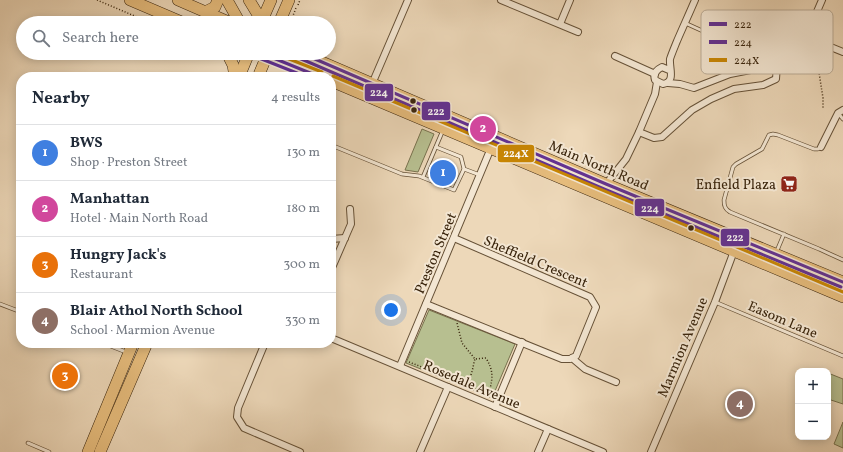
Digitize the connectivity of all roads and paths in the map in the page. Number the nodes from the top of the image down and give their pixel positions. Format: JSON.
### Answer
{"nodes":[{"id":1,"x":97,"y":0,"type":"edge"},
{"id":2,"x":130,"y":0,"type":"edge"},
{"id":3,"x":178,"y":0,"type":"edge"},
{"id":4,"x":218,"y":0,"type":"edge"},
{"id":5,"x":227,"y":0,"type":"edge"},
{"id":6,"x":249,"y":0,"type":"edge"},
{"id":7,"x":271,"y":0,"type":"edge"},
{"id":8,"x":289,"y":0,"type":"edge"},
{"id":9,"x":300,"y":0,"type":"edge"},
{"id":10,"x":408,"y":0,"type":"edge"},
{"id":11,"x":501,"y":0,"type":"edge"},
{"id":12,"x":570,"y":0,"type":"edge"},
{"id":13,"x":694,"y":0,"type":"edge"},
{"id":14,"x":822,"y":0,"type":"edge"},
{"id":15,"x":818,"y":10,"type":"edge"},
{"id":16,"x":205,"y":12,"type":"junction"},
{"id":17,"x":135,"y":16,"type":"edge"},
{"id":18,"x":168,"y":16,"type":"edge"},
{"id":19,"x":214,"y":16,"type":"edge"},
{"id":20,"x":236,"y":16,"type":"edge"},
{"id":21,"x":258,"y":16,"type":"edge"},
{"id":22,"x":264,"y":16,"type":"edge"},
{"id":23,"x":283,"y":16,"type":"edge"},
{"id":24,"x":293,"y":16,"type":"edge"},
{"id":25,"x":685,"y":23,"type":"junction"},
{"id":26,"x":560,"y":24,"type":"junction"},
{"id":27,"x":701,"y":30,"type":"edge"},
{"id":28,"x":578,"y":32,"type":"dead end"},
{"id":29,"x":833,"y":48,"type":"edge"},
{"id":30,"x":843,"y":52,"type":"edge"},
{"id":31,"x":615,"y":56,"type":"dead end"},
{"id":32,"x":671,"y":57,"type":"junction"},
{"id":33,"x":230,"y":60,"type":"edge"},
{"id":34,"x":246,"y":60,"type":"edge"},
{"id":35,"x":263,"y":60,"type":"edge"},
{"id":36,"x":279,"y":60,"type":"edge"},
{"id":37,"x":317,"y":60,"type":"edge"},
{"id":38,"x":662,"y":67,"type":"junction"},
{"id":39,"x":234,"y":72,"type":"edge"},
{"id":40,"x":241,"y":72,"type":"edge"},
{"id":41,"x":260,"y":72,"type":"edge"},
{"id":42,"x":308,"y":72,"type":"edge"},
{"id":43,"x":670,"y":73,"type":"junction"},
{"id":44,"x":655,"y":74,"type":"junction"},
{"id":45,"x":730,"y":74,"type":"edge"},
{"id":46,"x":776,"y":74,"type":"edge"},
{"id":47,"x":819,"y":74,"type":"edge"},
{"id":48,"x":336,"y":83,"type":"edge"},
{"id":49,"x":663,"y":83,"type":"junction"},
{"id":50,"x":372,"y":84,"type":"junction"},
{"id":51,"x":680,"y":84,"type":"junction"},
{"id":52,"x":823,"y":108,"type":"dead end"},
{"id":53,"x":840,"y":112,"type":"edge"},
{"id":54,"x":843,"y":119,"type":"edge"},
{"id":55,"x":444,"y":128,"type":"junction"},
{"id":56,"x":639,"y":132,"type":"junction"},
{"id":57,"x":496,"y":137,"type":"junction"},
{"id":58,"x":436,"y":146,"type":"junction"},
{"id":59,"x":336,"y":147,"type":"edge"},
{"id":60,"x":821,"y":147,"type":"joint"},
{"id":61,"x":491,"y":148,"type":"junction"},
{"id":62,"x":464,"y":169,"type":"junction"},
{"id":63,"x":480,"y":175,"type":"junction"},
{"id":64,"x":423,"y":177,"type":"junction"},
{"id":65,"x":606,"y":184,"type":"junction"},
{"id":66,"x":601,"y":196,"type":"junction"},
{"id":67,"x":350,"y":210,"type":"dead end"},
{"id":68,"x":784,"y":234,"type":"junction"},
{"id":69,"x":345,"y":238,"type":"junction"},
{"id":70,"x":454,"y":238,"type":"junction"},
{"id":71,"x":336,"y":239,"type":"edge"},
{"id":72,"x":740,"y":239,"type":"junction"},
{"id":73,"x":734,"y":251,"type":"junction"},
{"id":74,"x":776,"y":254,"type":"junction"},
{"id":75,"x":336,"y":259,"type":"edge"},
{"id":76,"x":843,"y":260,"type":"edge"},
{"id":77,"x":806,"y":281,"type":"junction"},
{"id":78,"x":843,"y":282,"type":"edge"},
{"id":79,"x":843,"y":297,"type":"edge"},
{"id":80,"x":715,"y":302,"type":"junction"},
{"id":81,"x":0,"y":304,"type":"edge"},
{"id":82,"x":426,"y":304,"type":"junction"},
{"id":83,"x":16,"y":310,"type":"edge"},
{"id":84,"x":456,"y":319,"type":"dead end"},
{"id":85,"x":336,"y":340,"type":"edge"},
{"id":86,"x":522,"y":342,"type":"junction"},
{"id":87,"x":131,"y":348,"type":"edge"},
{"id":88,"x":144,"y":348,"type":"edge"},
{"id":89,"x":263,"y":348,"type":"edge"},
{"id":90,"x":843,"y":356,"type":"edge"},
{"id":91,"x":140,"y":357,"type":"junction"},
{"id":92,"x":572,"y":358,"type":"junction"},
{"id":93,"x":475,"y":359,"type":"junction"},
{"id":94,"x":406,"y":361,"type":"dead end"},
{"id":95,"x":400,"y":366,"type":"junction"},
{"id":96,"x":457,"y":382,"type":"junction"},
{"id":97,"x":616,"y":382,"type":"dead end"},
{"id":98,"x":448,"y":387,"type":"junction"},
{"id":99,"x":495,"y":407,"type":"junction"},
{"id":100,"x":548,"y":429,"type":"junction"},
{"id":101,"x":28,"y":443,"type":"dead end"},
{"id":102,"x":49,"y":452,"type":"edge"},
{"id":103,"x":88,"y":452,"type":"edge"},
{"id":104,"x":100,"y":452,"type":"edge"},
{"id":105,"x":300,"y":452,"type":"edge"},
{"id":106,"x":420,"y":452,"type":"edge"},
{"id":107,"x":538,"y":452,"type":"edge"},
{"id":108,"x":604,"y":452,"type":"edge"},
{"id":109,"x":651,"y":452,"type":"edge"}],
"edges":[{"from":1,"to":17,"type":"path"},
{"from":2,"to":18,"type":"highway"},
{"from":3,"to":16,"type":"highway"},
{"from":4,"to":16,"type":"highway"},
{"from":5,"to":20,"type":"highway"},
{"from":6,"to":21,"type":"highway"},
{"from":7,"to":22,"type":"highway"},
{"from":8,"to":23,"type":"highway"},
{"from":9,"to":24,"type":"path"},
{"from":10,"to":50,"type":"street"},
{"from":11,"to":26,"type":"street"},
{"from":12,"to":26,"type":"street"},
{"from":13,"to":25,"type":"street"},
{"from":14,"to":15,"type":"street"},
{"from":16,"to":19,"type":"highway"},
{"from":25,"to":27,"type":"lane"},
{"from":25,"to":32,"type":"street"},
{"from":26,"to":28,"type":"street"},
{"from":29,"to":30,"type":"street"},
{"from":31,"to":44,"type":"street"},
{"from":32,"to":38,"type":"street"},
{"from":32,"to":43,"type":"street"},
{"from":33,"to":39,"type":"highway"},
{"from":34,"to":40,"type":"highway"},
{"from":35,"to":41,"type":"highway"},
{"from":36,"to":42,"type":"highway"},
{"from":37,"to":50,"type":"highway","name":"Main North Road"},
{"from":38,"to":43,"type":"street"},
{"from":38,"to":44,"type":"street"},
{"from":43,"to":49,"type":"street"},
{"from":43,"to":51,"type":"street"},
{"from":44,"to":49,"type":"street"},
{"from":45,"to":51,"type":"street"},
{"from":46,"to":56,"type":"street"},
{"from":47,"to":52,"type":"path"},
{"from":48,"to":55,"type":"highway","name":"Main North Road"},
{"from":49,"to":51,"type":"street"},
{"from":49,"to":56,"type":"street"},
{"from":50,"to":57,"type":"highway","name":"Main North Road"},
{"from":53,"to":54,"type":"lane"},
{"from":53,"to":60,"type":"street"},
{"from":55,"to":58,"type":"lane"},
{"from":55,"to":61,"type":"highway","name":"Main North Road"},
{"from":56,"to":65,"type":"street"},
{"from":57,"to":61,"type":"highway"},
{"from":57,"to":65,"type":"highway","name":"Main North Road"},
{"from":58,"to":62,"type":"lane"},
{"from":58,"to":64,"type":"lane"},
{"from":59,"to":64,"type":"lane"},
{"from":60,"to":68,"type":"lane"},
{"from":61,"to":63,"type":"street","name":"Preston Street"},
{"from":61,"to":66,"type":"highway","name":"Main North Road"},
{"from":62,"to":63,"type":"lane"},
{"from":62,"to":64,"type":"lane"},
{"from":63,"to":70,"type":"street","name":"Preston Street"},
{"from":65,"to":66,"type":"highway"},
{"from":65,"to":72,"type":"highway","name":"Main North Road"},
{"from":66,"to":73,"type":"highway","name":"Main North Road"},
{"from":67,"to":69,"type":"street"},
{"from":68,"to":74,"type":"lane"},
{"from":68,"to":76,"type":"lane"},
{"from":69,"to":71,"type":"street"},
{"from":69,"to":75,"type":"street"},
{"from":70,"to":82,"type":"street","name":"Preston Street"},
{"from":70,"to":92,"type":"street","name":"Sheffield Crescent"},
{"from":72,"to":73,"type":"highway"},
{"from":72,"to":74,"type":"highway","name":"Main North Road"},
{"from":73,"to":77,"type":"highway","name":"Main North Road"},
{"from":73,"to":80,"type":"street","name":"Marmion Avenue"},
{"from":74,"to":77,"type":"highway"},
{"from":74,"to":78,"type":"highway","name":"Main North Road"},
{"from":77,"to":79,"type":"highway","name":"Main North Road"},
{"from":80,"to":90,"type":"lane","name":"Easom Lane"},
{"from":80,"to":109,"type":"street","name":"Marmion Avenue"},
{"from":81,"to":83,"type":"lane"},
{"from":82,"to":86,"type":"street"},
{"from":82,"to":95,"type":"street","name":"Preston Street"},
{"from":84,"to":93,"type":"path"},
{"from":85,"to":95,"type":"street","name":"Rosedale Avenue"},
{"from":86,"to":92,"type":"street"},
{"from":86,"to":99,"type":"street"},
{"from":87,"to":91,"type":"lane"},
{"from":87,"to":103,"type":"highway"},
{"from":88,"to":91,"type":"highway"},
{"from":89,"to":105,"type":"street"},
{"from":91,"to":104,"type":"highway"},
{"from":92,"to":97,"type":"street"},
{"from":93,"to":96,"type":"path"},
{"from":93,"to":96,"type":"path"},
{"from":94,"to":96,"type":"path"},
{"from":95,"to":98,"type":"street","name":"Rosedale Avenue"},
{"from":98,"to":99,"type":"street","name":"Rosedale Avenue"},
{"from":98,"to":106,"type":"street"},
{"from":99,"to":100,"type":"street","name":"Rosedale Avenue"},
{"from":100,"to":107,"type":"street"},
{"from":100,"to":108,"type":"street","name":"Rosedale Avenue"},
{"from":101,"to":102,"type":"lane"}]}
